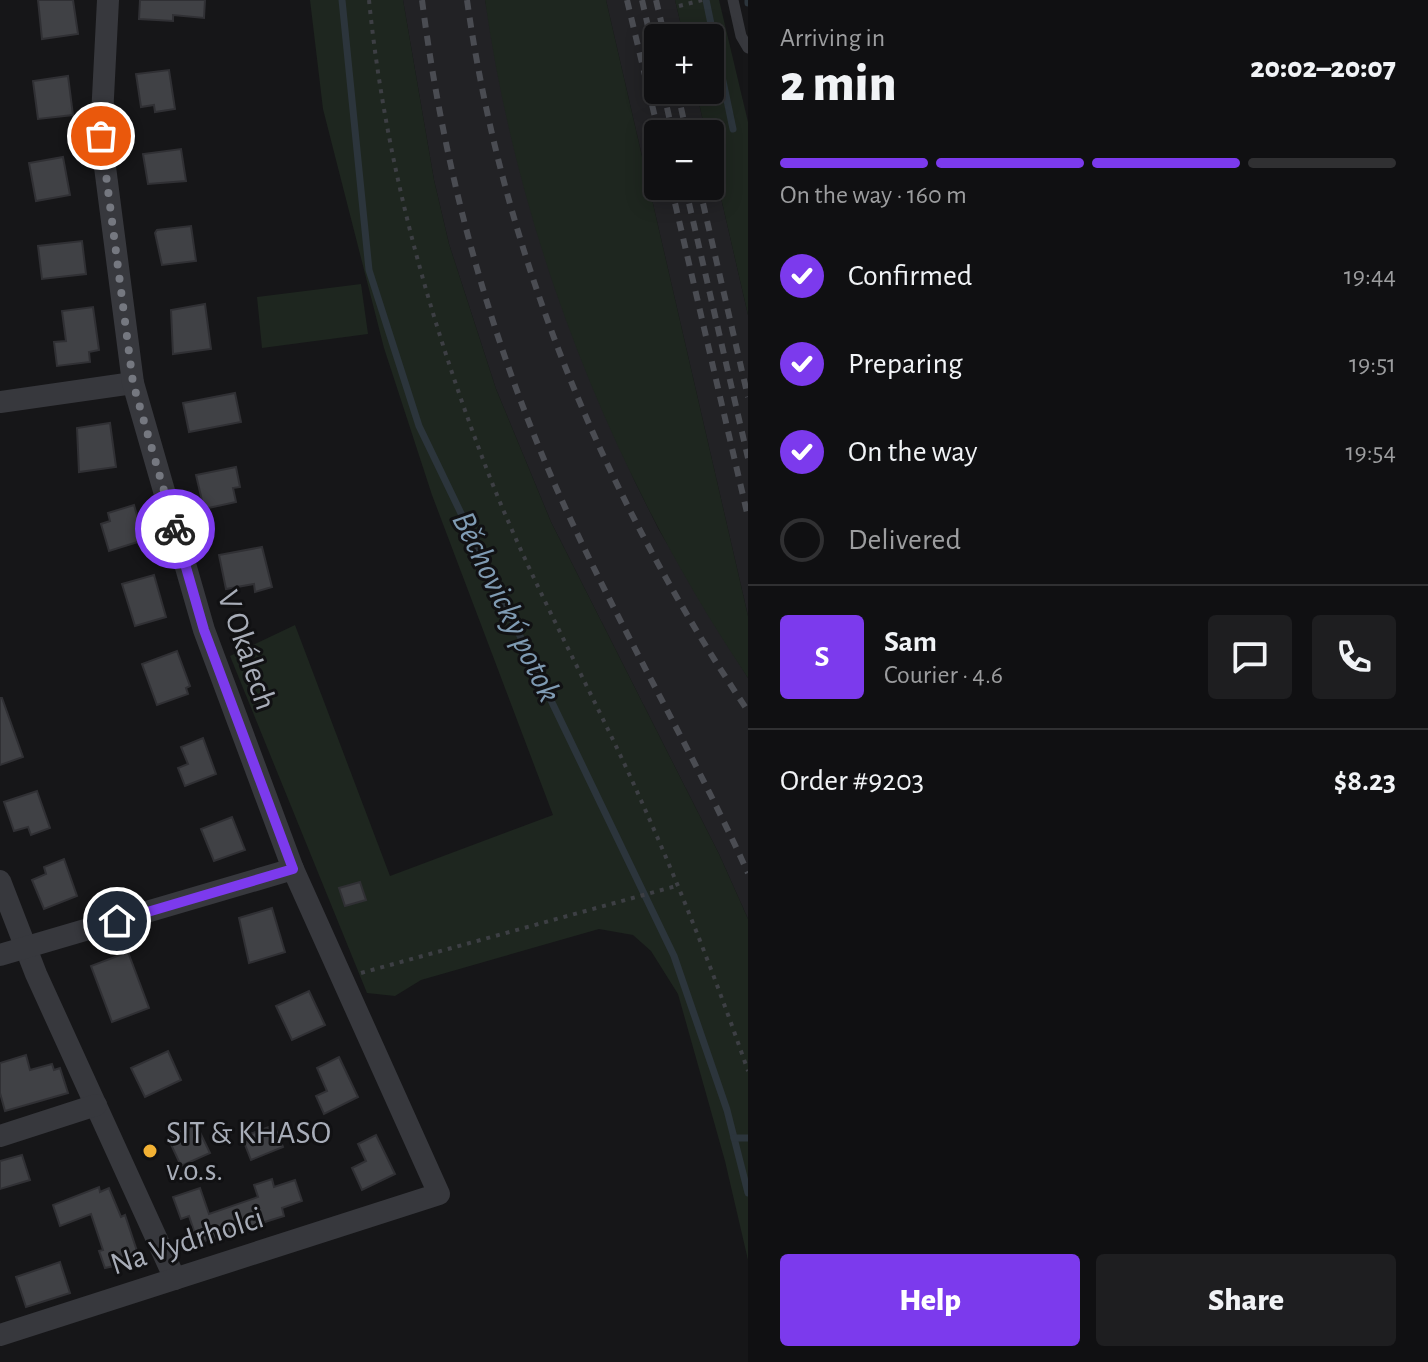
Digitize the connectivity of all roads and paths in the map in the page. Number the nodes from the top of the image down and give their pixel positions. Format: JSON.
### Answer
{"nodes":[{"id":1,"x":108,"y":0,"type":"edge"},
{"id":2,"x":369,"y":0,"type":"edge"},
{"id":3,"x":733,"y":0,"type":"edge"},
{"id":4,"x":700,"y":1,"type":"edge"},
{"id":5,"x":679,"y":6,"type":"dead end"},
{"id":6,"x":748,"y":48,"type":"edge"},
{"id":7,"x":133,"y":383,"type":"junction"},
{"id":8,"x":0,"y":402,"type":"edge"},
{"id":9,"x":293,"y":869,"type":"junction"},
{"id":10,"x":0,"y":881,"type":"edge"},
{"id":11,"x":676,"y":886,"type":"junction"},
{"id":12,"x":25,"y":948,"type":"junction"},
{"id":13,"x":0,"y":955,"type":"edge"},
{"id":14,"x":340,"y":979,"type":"junction"},
{"id":15,"x":748,"y":1071,"type":"edge"},
{"id":16,"x":96,"y":1105,"type":"junction"},
{"id":17,"x":0,"y":1136,"type":"edge"},
{"id":18,"x":439,"y":1194,"type":"joint"},
{"id":19,"x":175,"y":1279,"type":"junction"},
{"id":20,"x":0,"y":1335,"type":"edge"}],
"edges":[{"from":1,"to":7,"type":"street","name":"V Okálech"},
{"from":2,"to":11,"type":"path"},
{"from":3,"to":6,"type":"lane"},
{"from":4,"to":5,"type":"path"},
{"from":7,"to":8,"type":"street"},
{"from":7,"to":9,"type":"street","name":"V Okálech"},
{"from":9,"to":12,"type":"street"},
{"from":9,"to":14,"type":"street","name":"V Okálech"},
{"from":10,"to":12,"type":"street"},
{"from":11,"to":14,"type":"path"},
{"from":11,"to":15,"type":"path"},
{"from":12,"to":13,"type":"street"},
{"from":12,"to":16,"type":"street"},
{"from":14,"to":18,"type":"street","name":"V Okálech"},
{"from":16,"to":17,"type":"street"},
{"from":16,"to":19,"type":"street"},
{"from":18,"to":19,"type":"street","name":"Na Vydrholci"},
{"from":19,"to":20,"type":"street","name":"Na Vydrholci"}]}
